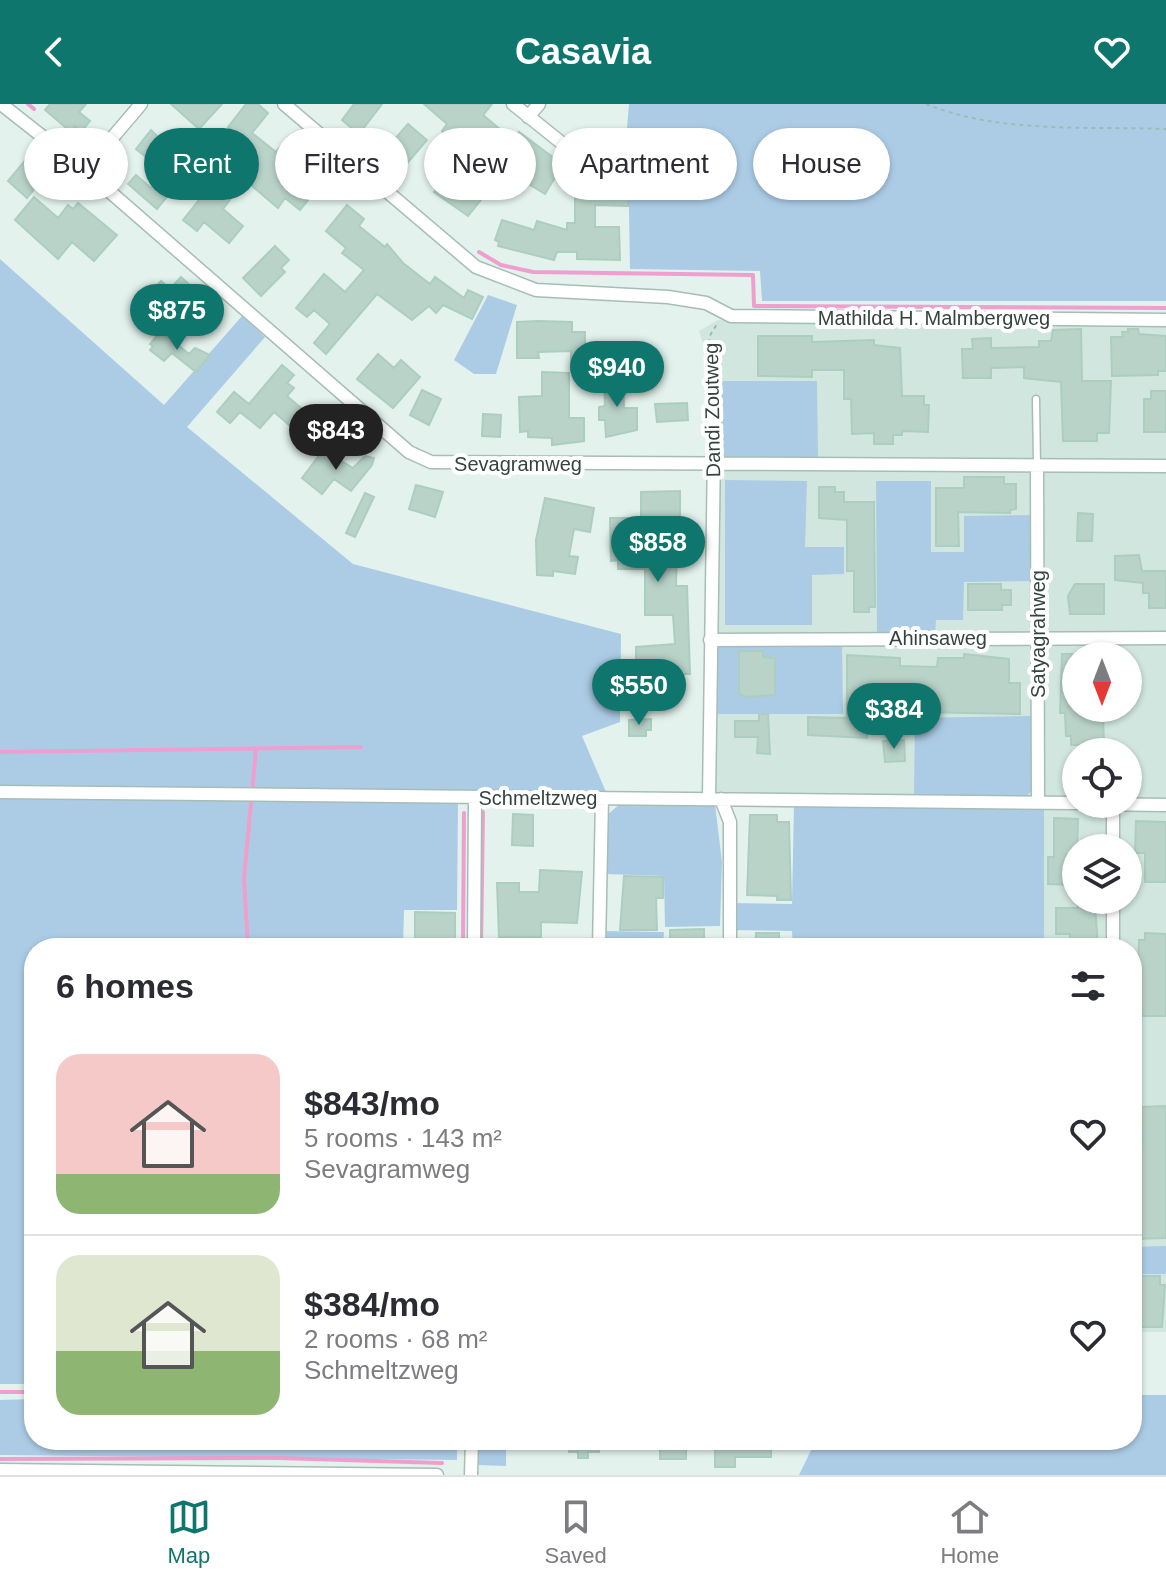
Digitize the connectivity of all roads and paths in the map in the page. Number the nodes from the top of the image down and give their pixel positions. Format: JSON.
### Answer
{"nodes":[{"id":1,"x":1,"y":104,"type":"edge"},
{"id":2,"x":141,"y":104,"type":"edge"},
{"id":3,"x":284,"y":104,"type":"edge"},
{"id":4,"x":513,"y":104,"type":"edge"},
{"id":5,"x":539,"y":104,"type":"edge"},
{"id":6,"x":926,"y":104,"type":"edge"},
{"id":7,"x":528,"y":117,"type":"junction"},
{"id":8,"x":32,"y":128,"type":"edge"},
{"id":9,"x":121,"y":128,"type":"edge"},
{"id":10,"x":1166,"y":129,"type":"edge"},
{"id":11,"x":552,"y":136,"type":"edge"},
{"id":12,"x":119,"y":200,"type":"edge"},
{"id":13,"x":725,"y":313,"type":"junction"},
{"id":14,"x":1166,"y":320,"type":"edge"},
{"id":15,"x":715,"y":380,"type":"joint"},
{"id":16,"x":1036,"y":399,"type":"dead end"},
{"id":17,"x":713,"y":464,"type":"junction"},
{"id":18,"x":1037,"y":466,"type":"junction"},
{"id":19,"x":1166,"y":466,"type":"edge"},
{"id":20,"x":1038,"y":637,"type":"junction"},
{"id":21,"x":1166,"y":638,"type":"edge"},
{"id":22,"x":710,"y":640,"type":"junction"},
{"id":23,"x":0,"y":792,"type":"edge"},
{"id":24,"x":475,"y":798,"type":"junction"},
{"id":25,"x":602,"y":798,"type":"junction"},
{"id":26,"x":715,"y":799,"type":"junction"},
{"id":27,"x":1038,"y":802,"type":"junction"},
{"id":28,"x":1062,"y":803,"type":"edge"},
{"id":29,"x":1142,"y":805,"type":"edge"},
{"id":30,"x":1166,"y":805,"type":"edge"},
{"id":31,"x":1113,"y":914,"type":"edge"},
{"id":32,"x":474,"y":938,"type":"edge"},
{"id":33,"x":599,"y":938,"type":"edge"},
{"id":34,"x":730,"y":938,"type":"edge"},
{"id":35,"x":1113,"y":938,"type":"edge"},
{"id":36,"x":472,"y":1450,"type":"edge"},
{"id":37,"x":0,"y":1470,"type":"edge"},
{"id":38,"x":96,"y":1473,"type":"edge"},
{"id":39,"x":234,"y":1473,"type":"edge"},
{"id":40,"x":372,"y":1474,"type":"edge"},
{"id":41,"x":437,"y":1475,"type":"edge"},
{"id":42,"x":471,"y":1475,"type":"edge"}],
"edges":[{"from":1,"to":8,"type":"street","name":"Sevagramweg"},
{"from":2,"to":9,"type":"street"},
{"from":3,"to":13,"type":"street","name":"Mathilda H. Malmbergweg"},
{"from":4,"to":7,"type":"street"},
{"from":5,"to":7,"type":"street"},
{"from":6,"to":10,"type":"path"},
{"from":7,"to":11,"type":"street"},
{"from":12,"to":17,"type":"street","name":"Sevagramweg"},
{"from":13,"to":14,"type":"street","name":"Mathilda H. Malmbergweg"},
{"from":13,"to":15,"type":"path","name":"Dandi Zoutweg"},
{"from":15,"to":17,"type":"street","name":"Dandi Zoutweg"},
{"from":16,"to":18,"type":"lane"},
{"from":17,"to":18,"type":"street","name":"Sevagramweg"},
{"from":17,"to":22,"type":"street","name":"Dandi Zoutweg"},
{"from":18,"to":19,"type":"street","name":"Sevagramweg"},
{"from":18,"to":20,"type":"street","name":"Satyagrahweg"},
{"from":20,"to":21,"type":"street","name":"Ahinsaweg"},
{"from":20,"to":22,"type":"street","name":"Ahinsaweg"},
{"from":20,"to":27,"type":"street","name":"Satyagrahweg"},
{"from":22,"to":26,"type":"street","name":"Dandi Zoutweg"},
{"from":23,"to":24,"type":"street","name":"Schmeltzweg"},
{"from":24,"to":25,"type":"street","name":"Schmeltzweg"},
{"from":24,"to":32,"type":"street"},
{"from":25,"to":26,"type":"street","name":"Schmeltzweg"},
{"from":25,"to":33,"type":"street"},
{"from":26,"to":27,"type":"street","name":"Schmeltzweg"},
{"from":26,"to":34,"type":"street","name":"Dandi Zoutweg"},
{"from":27,"to":28,"type":"street","name":"Schmeltzweg"},
{"from":29,"to":30,"type":"street"},
{"from":31,"to":35,"type":"street"},
{"from":36,"to":42,"type":"street"},
{"from":37,"to":38,"type":"street"},
{"from":38,"to":39,"type":"street"},
{"from":39,"to":40,"type":"street"},
{"from":40,"to":41,"type":"street"}]}
